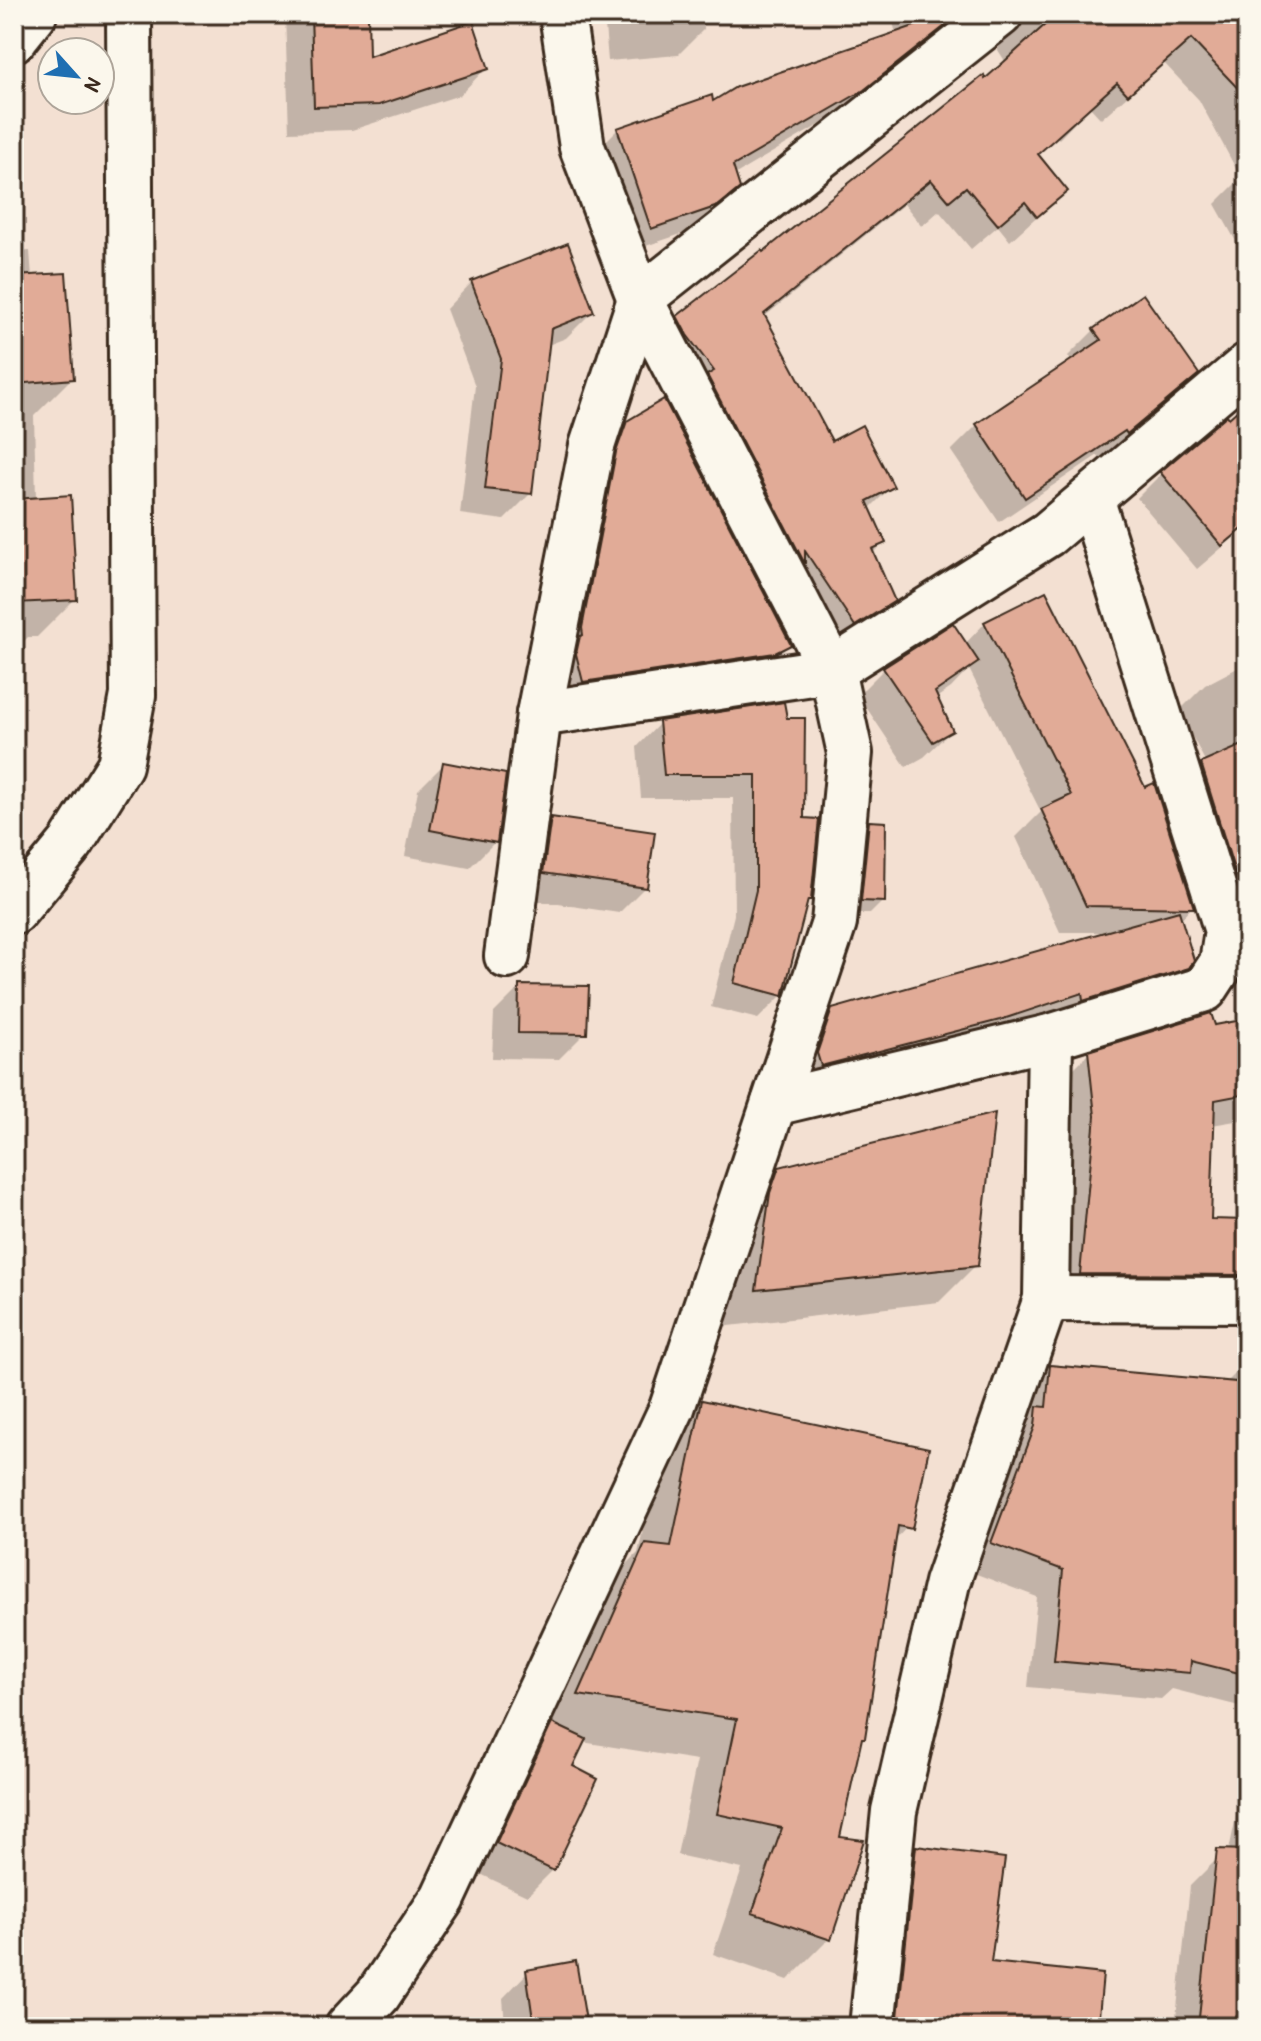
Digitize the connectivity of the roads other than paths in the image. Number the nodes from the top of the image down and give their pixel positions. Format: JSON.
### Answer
{"nodes":[{"id":1,"x":34,"y":14,"type":"edge"},
{"id":2,"x":129,"y":14,"type":"edge"},
{"id":3,"x":562,"y":14,"type":"edge"},
{"id":4,"x":1000,"y":14,"type":"edge"},
{"id":5,"x":14,"y":39,"type":"edge"},
{"id":6,"x":640,"y":299,"type":"junction"},
{"id":7,"x":1247,"y":366,"type":"edge"},
{"id":8,"x":1091,"y":498,"type":"junction"},
{"id":9,"x":832,"y":670,"type":"junction"},
{"id":10,"x":539,"y":714,"type":"junction"},
{"id":11,"x":14,"y":912,"type":"edge"},
{"id":12,"x":507,"y":956,"type":"dead end"},
{"id":13,"x":1050,"y":1037,"type":"junction"},
{"id":14,"x":774,"y":1103,"type":"junction"},
{"id":15,"x":1046,"y":1299,"type":"junction"},
{"id":16,"x":1247,"y":1300,"type":"edge"},
{"id":17,"x":348,"y":2027,"type":"edge"},
{"id":18,"x":872,"y":2027,"type":"edge"}],
"edges":[{"from":1,"to":5,"type":"street"},
{"from":2,"to":11,"type":"street"},
{"from":3,"to":6,"type":"street"},
{"from":4,"to":6,"type":"street"},
{"from":6,"to":9,"type":"street"},
{"from":6,"to":10,"type":"street"},
{"from":7,"to":8,"type":"street"},
{"from":8,"to":9,"type":"street"},
{"from":8,"to":13,"type":"street"},
{"from":9,"to":10,"type":"street"},
{"from":9,"to":14,"type":"street"},
{"from":10,"to":12,"type":"street"},
{"from":13,"to":14,"type":"street"},
{"from":13,"to":15,"type":"street"},
{"from":14,"to":17,"type":"street"},
{"from":15,"to":16,"type":"street"},
{"from":15,"to":18,"type":"street"}]}
